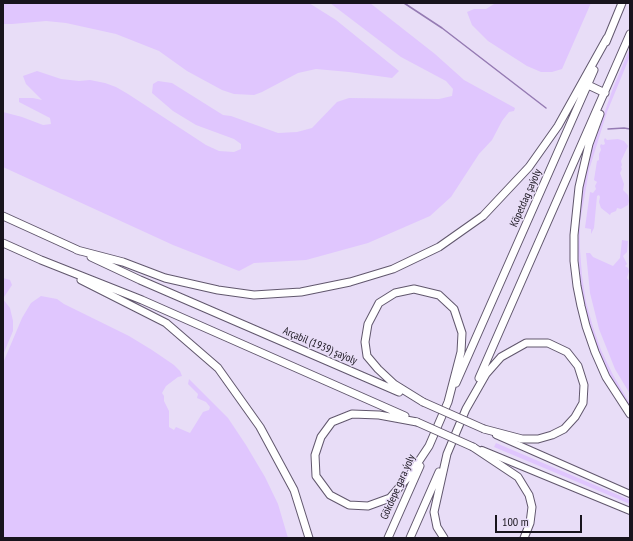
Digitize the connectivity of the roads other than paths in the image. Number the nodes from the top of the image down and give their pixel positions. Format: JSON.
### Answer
{"nodes":[{"id":1,"x":622,"y":3,"type":"edge"},
{"id":2,"x":630,"y":34,"type":"edge"},
{"id":3,"x":607,"y":38,"type":"junction"},
{"id":4,"x":626,"y":44,"type":"junction"},
{"id":5,"x":588,"y":85,"type":"junction"},
{"id":6,"x":604,"y":93,"type":"junction"},
{"id":7,"x":3,"y":216,"type":"edge"},
{"id":8,"x":3,"y":244,"type":"edge"},
{"id":9,"x":77,"y":250,"type":"junction"},
{"id":10,"x":41,"y":260,"type":"junction"},
{"id":11,"x":423,"y":402,"type":"junction"},
{"id":12,"x":448,"y":402,"type":"junction"},
{"id":13,"x":466,"y":409,"type":"junction"},
{"id":14,"x":630,"y":414,"type":"edge"},
{"id":15,"x":416,"y":422,"type":"junction"},
{"id":16,"x":484,"y":429,"type":"junction"},
{"id":17,"x":429,"y":446,"type":"junction"},
{"id":18,"x":473,"y":447,"type":"junction"},
{"id":19,"x":447,"y":454,"type":"junction"},
{"id":20,"x":630,"y":494,"type":"edge"},
{"id":21,"x":630,"y":512,"type":"edge"},
{"id":22,"x":309,"y":538,"type":"edge"},
{"id":23,"x":388,"y":538,"type":"edge"},
{"id":24,"x":410,"y":538,"type":"edge"},
{"id":25,"x":444,"y":538,"type":"edge"},
{"id":26,"x":524,"y":538,"type":"edge"}],
"edges":[{"from":1,"to":3,"type":"main road","name":"Köpetdag şaýoly"},
{"from":2,"to":4,"type":"main road"},
{"from":3,"to":5,"type":"main road","name":"Köpetdag şaýoly"},
{"from":3,"to":9,"type":"main road"},
{"from":4,"to":6,"type":"main road"},
{"from":4,"to":14,"type":"main road"},
{"from":5,"to":6,"type":"main road"},
{"from":5,"to":12,"type":"main road","name":"Köpetdag şaýoly"},
{"from":6,"to":13,"type":"main road"},
{"from":7,"to":9,"type":"main road","name":"Arçabil (1939) şaýoly"},
{"from":8,"to":10,"type":"main road"},
{"from":9,"to":11,"type":"main road","name":"Arçabil (1939) şaýoly"},
{"from":10,"to":15,"type":"main road"},
{"from":10,"to":22,"type":"main road"},
{"from":11,"to":12,"type":"main road"},
{"from":11,"to":16,"type":"main road","name":"Arçabil (1939) şaýoly","bridge":true},
{"from":12,"to":17,"type":"main road"},
{"from":13,"to":16,"type":"main road"},
{"from":13,"to":19,"type":"main road"},
{"from":15,"to":17,"type":"main road"},
{"from":15,"to":18,"type":"main road","bridge":true},
{"from":16,"to":20,"type":"street","name":"Arçabil (1939) şaýoly"},
{"from":17,"to":23,"type":"main road","name":"Gökdepe gara ýoly"},
{"from":18,"to":21,"type":"street"},
{"from":18,"to":26,"type":"main road"},
{"from":19,"to":24,"type":"main road"},
{"from":19,"to":25,"type":"main road"}]}
